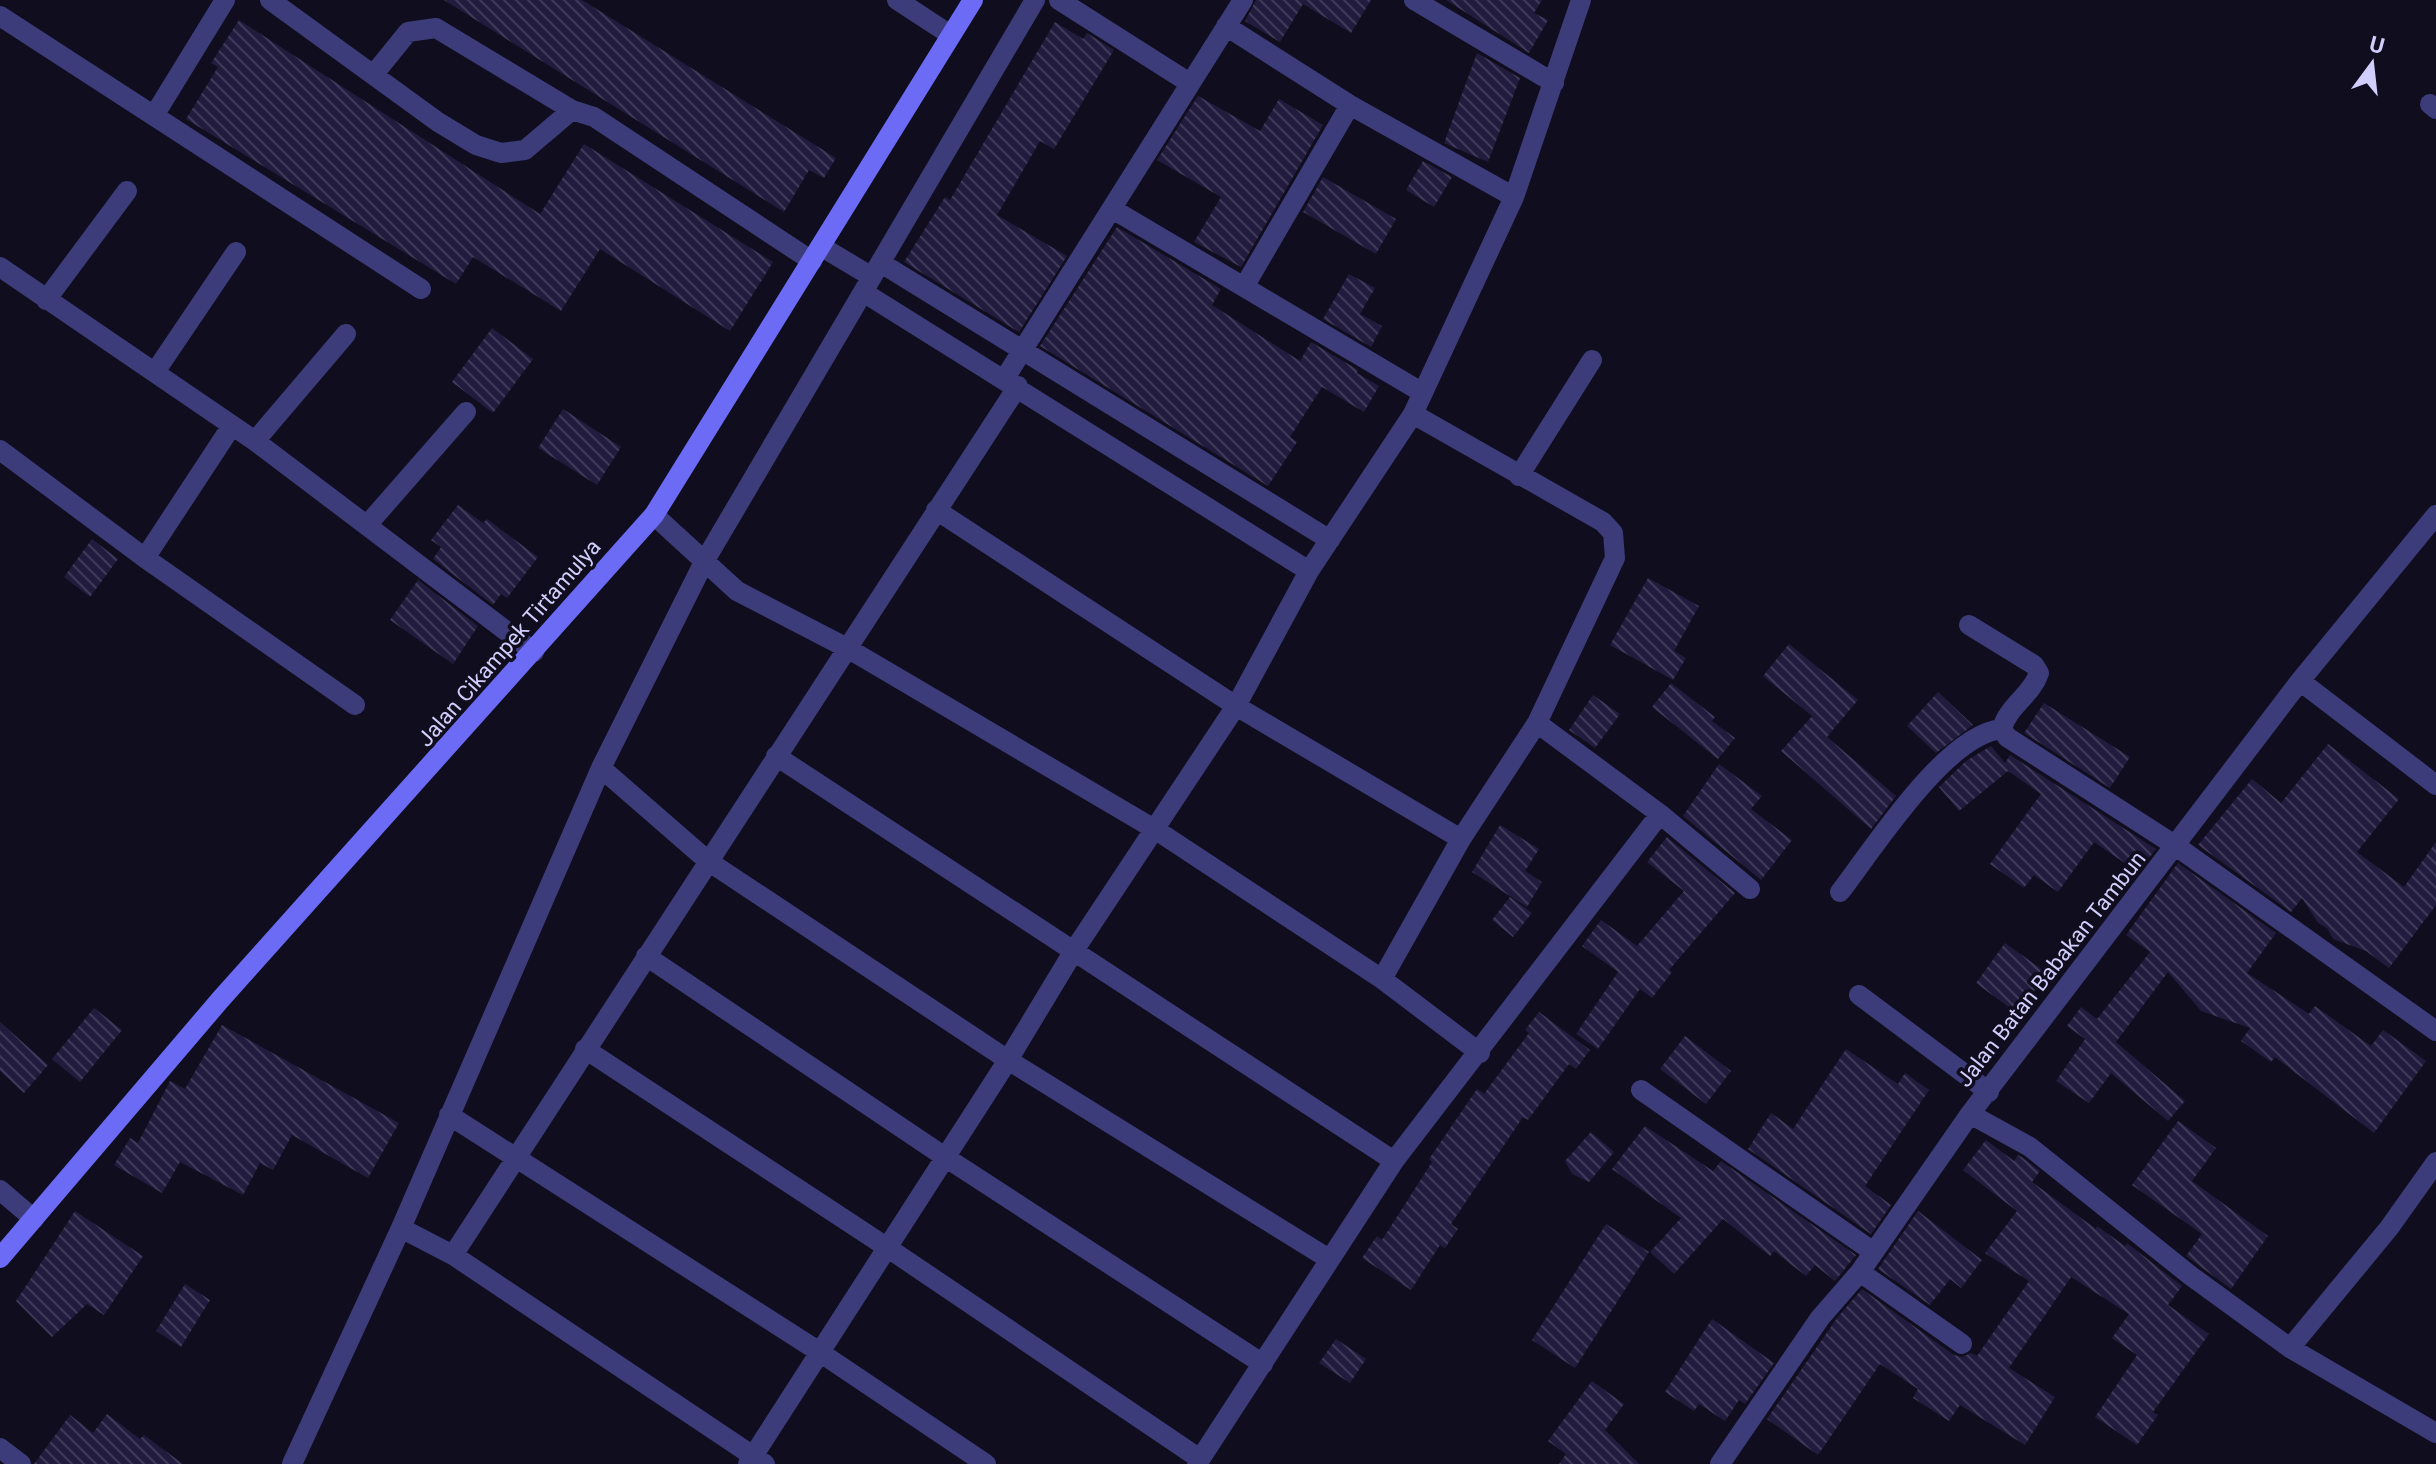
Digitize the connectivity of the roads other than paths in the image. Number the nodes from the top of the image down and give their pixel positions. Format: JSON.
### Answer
{"nodes":[{"id":1,"x":225,"y":0,"type":"edge"},
{"id":2,"x":270,"y":0,"type":"edge"},
{"id":3,"x":897,"y":0,"type":"edge"},
{"id":4,"x":973,"y":0,"type":"edge"},
{"id":5,"x":1035,"y":0,"type":"edge"},
{"id":6,"x":1059,"y":0,"type":"edge"},
{"id":7,"x":1243,"y":0,"type":"edge"},
{"id":8,"x":1414,"y":0,"type":"edge"},
{"id":9,"x":1581,"y":0,"type":"edge"},
{"id":10,"x":0,"y":16,"type":"edge"},
{"id":11,"x":1226,"y":26,"type":"junction"},
{"id":12,"x":949,"y":34,"type":"junction"},
{"id":13,"x":374,"y":74,"type":"junction"},
{"id":14,"x":1188,"y":82,"type":"junction"},
{"id":15,"x":1554,"y":83,"type":"junction"},
{"id":16,"x":1350,"y":105,"type":"junction"},
{"id":17,"x":572,"y":110,"type":"junction"},
{"id":18,"x":155,"y":114,"type":"junction"},
{"id":19,"x":127,"y":191,"type":"dead end"},
{"id":20,"x":1514,"y":197,"type":"junction"},
{"id":21,"x":1114,"y":210,"type":"junction"},
{"id":22,"x":236,"y":252,"type":"dead end"},
{"id":23,"x":817,"y":254,"type":"junction"},
{"id":24,"x":0,"y":267,"type":"edge"},
{"id":25,"x":872,"y":277,"type":"junction"},
{"id":26,"x":1244,"y":287,"type":"junction"},
{"id":27,"x":421,"y":289,"type":"dead end"},
{"id":28,"x":46,"y":300,"type":"junction"},
{"id":29,"x":346,"y":334,"type":"dead end"},
{"id":30,"x":1023,"y":352,"type":"junction"},
{"id":31,"x":1592,"y":360,"type":"dead end"},
{"id":32,"x":155,"y":372,"type":"junction"},
{"id":33,"x":1012,"y":382,"type":"junction"},
{"id":34,"x":1423,"y":393,"type":"junction"},
{"id":35,"x":466,"y":412,"type":"dead end"},
{"id":36,"x":1413,"y":414,"type":"junction"},
{"id":37,"x":231,"y":427,"type":"junction"},
{"id":38,"x":255,"y":441,"type":"junction"},
{"id":39,"x":0,"y":450,"type":"edge"},
{"id":40,"x":1519,"y":476,"type":"junction"},
{"id":41,"x":936,"y":510,"type":"junction"},
{"id":42,"x":654,"y":515,"type":"junction"},
{"id":43,"x":2436,"y":515,"type":"edge"},
{"id":44,"x":368,"y":524,"type":"junction"},
{"id":45,"x":1330,"y":540,"type":"junction"},
{"id":46,"x":145,"y":558,"type":"junction"},
{"id":47,"x":704,"y":562,"type":"junction"},
{"id":48,"x":1309,"y":571,"type":"junction"},
{"id":49,"x":1969,"y":625,"type":"dead end"},
{"id":50,"x":847,"y":648,"type":"junction"},
{"id":51,"x":534,"y":652,"type":"junction"},
{"id":52,"x":2300,"y":681,"type":"junction"},
{"id":53,"x":355,"y":705,"type":"dead end"},
{"id":54,"x":1236,"y":706,"type":"junction"},
{"id":55,"x":1537,"y":723,"type":"junction"},
{"id":56,"x":2002,"y":729,"type":"junction"},
{"id":57,"x":776,"y":756,"type":"junction"},
{"id":58,"x":601,"y":768,"type":"junction"},
{"id":59,"x":2436,"y":785,"type":"edge"},
{"id":60,"x":1660,"y":814,"type":"junction"},
{"id":61,"x":1156,"y":830,"type":"junction"},
{"id":62,"x":1461,"y":839,"type":"junction"},
{"id":63,"x":2176,"y":846,"type":"junction"},
{"id":64,"x":708,"y":861,"type":"junction"},
{"id":65,"x":1750,"y":889,"type":"dead end"},
{"id":66,"x":1840,"y":892,"type":"dead end"},
{"id":67,"x":1075,"y":949,"type":"junction"},
{"id":68,"x":646,"y":956,"type":"junction"},
{"id":69,"x":1382,"y":979,"type":"junction"},
{"id":70,"x":1859,"y":995,"type":"dead end"},
{"id":71,"x":2436,"y":1031,"type":"edge"},
{"id":72,"x":585,"y":1049,"type":"junction"},
{"id":73,"x":1480,"y":1053,"type":"junction"},
{"id":74,"x":1008,"y":1060,"type":"junction"},
{"id":75,"x":1641,"y":1090,"type":"dead end"},
{"id":76,"x":1989,"y":1092,"type":"junction"},
{"id":77,"x":1970,"y":1114,"type":"junction"},
{"id":78,"x":449,"y":1115,"type":"junction"},
{"id":79,"x":516,"y":1156,"type":"junction"},
{"id":80,"x":945,"y":1157,"type":"junction"},
{"id":81,"x":1394,"y":1161,"type":"junction"},
{"id":82,"x":2436,"y":1162,"type":"edge"},
{"id":83,"x":0,"y":1190,"type":"edge"},
{"id":84,"x":34,"y":1219,"type":"junction"},
{"id":85,"x":401,"y":1228,"type":"junction"},
{"id":86,"x":888,"y":1248,"type":"junction"},
{"id":87,"x":1872,"y":1251,"type":"junction"},
{"id":88,"x":453,"y":1255,"type":"junction"},
{"id":89,"x":0,"y":1258,"type":"edge"},
{"id":90,"x":1329,"y":1259,"type":"junction"},
{"id":91,"x":1860,"y":1272,"type":"junction"},
{"id":92,"x":1962,"y":1344,"type":"dead end"},
{"id":93,"x":2290,"y":1348,"type":"junction"},
{"id":94,"x":818,"y":1351,"type":"junction"},
{"id":95,"x":1263,"y":1364,"type":"junction"},
{"id":96,"x":2436,"y":1433,"type":"edge"},
{"id":97,"x":0,"y":1448,"type":"edge"},
{"id":98,"x":755,"y":1461,"type":"edge"},
{"id":99,"x":1198,"y":1462,"type":"edge"},
{"id":100,"x":21,"y":1464,"type":"edge"},
{"id":101,"x":292,"y":1464,"type":"edge"},
{"id":102,"x":986,"y":1464,"type":"edge"},
{"id":103,"x":1720,"y":1464,"type":"edge"}],
"edges":[{"from":1,"to":18,"type":"street"},
{"from":2,"to":13,"type":"street"},
{"from":3,"to":12,"type":"street"},
{"from":4,"to":12,"type":"street","name":"Jalan Cikampek Tirtamulya"},
{"from":5,"to":25,"type":"street"},
{"from":6,"to":14,"type":"street"},
{"from":7,"to":11,"type":"street"},
{"from":8,"to":15,"type":"street"},
{"from":9,"to":15,"type":"street"},
{"from":10,"to":18,"type":"street"},
{"from":11,"to":14,"type":"street"},
{"from":11,"to":16,"type":"street"},
{"from":12,"to":23,"type":"street","name":"Jalan Cikampek Tirtamulya"},
{"from":13,"to":17,"type":"street"},
{"from":13,"to":17,"type":"street"},
{"from":14,"to":21,"type":"street"},
{"from":15,"to":20,"type":"street"},
{"from":16,"to":20,"type":"street"},
{"from":16,"to":26,"type":"street"},
{"from":17,"to":23,"type":"street"},
{"from":18,"to":27,"type":"street"},
{"from":19,"to":28,"type":"street"},
{"from":20,"to":34,"type":"street"},
{"from":21,"to":26,"type":"street"},
{"from":21,"to":30,"type":"street"},
{"from":22,"to":32,"type":"street"},
{"from":23,"to":25,"type":"street"},
{"from":23,"to":42,"type":"street","name":"Jalan Cikampek Tirtamulya"},
{"from":24,"to":28,"type":"street"},
{"from":25,"to":30,"type":"street"},
{"from":25,"to":33,"type":"street"},
{"from":25,"to":47,"type":"street"},
{"from":26,"to":34,"type":"street"},
{"from":28,"to":32,"type":"street"},
{"from":29,"to":38,"type":"street"},
{"from":30,"to":33,"type":"street"},
{"from":30,"to":45,"type":"street"},
{"from":31,"to":40,"type":"street"},
{"from":32,"to":37,"type":"street"},
{"from":33,"to":41,"type":"street"},
{"from":33,"to":48,"type":"street"},
{"from":34,"to":36,"type":"street"},
{"from":35,"to":44,"type":"street"},
{"from":36,"to":40,"type":"street"},
{"from":36,"to":45,"type":"street"},
{"from":37,"to":38,"type":"street"},
{"from":37,"to":46,"type":"street"},
{"from":38,"to":44,"type":"street"},
{"from":39,"to":46,"type":"street"},
{"from":40,"to":55,"type":"street"},
{"from":41,"to":50,"type":"street"},
{"from":41,"to":54,"type":"street"},
{"from":42,"to":47,"type":"street"},
{"from":42,"to":51,"type":"street","name":"Jalan Cikampek Tirtamulya"},
{"from":43,"to":52,"type":"street","name":"Jalan Batan Babakan Tambun"},
{"from":44,"to":51,"type":"street"},
{"from":45,"to":48,"type":"street"},
{"from":46,"to":53,"type":"street"},
{"from":47,"to":50,"type":"street"},
{"from":47,"to":58,"type":"street"},
{"from":48,"to":54,"type":"street"},
{"from":49,"to":56,"type":"street"},
{"from":50,"to":57,"type":"street"},
{"from":50,"to":61,"type":"street"},
{"from":51,"to":84,"type":"street","name":"Jalan Cikampek Tirtamulya"},
{"from":52,"to":59,"type":"street"},
{"from":52,"to":63,"type":"street","name":"Jalan Batan Babakan Tambun"},
{"from":54,"to":61,"type":"street"},
{"from":54,"to":62,"type":"street"},
{"from":55,"to":60,"type":"street"},
{"from":55,"to":62,"type":"street"},
{"from":56,"to":63,"type":"street"},
{"from":56,"to":66,"type":"street"},
{"from":57,"to":64,"type":"street"},
{"from":57,"to":67,"type":"street"},
{"from":58,"to":64,"type":"street"},
{"from":58,"to":78,"type":"street"},
{"from":60,"to":65,"type":"street"},
{"from":60,"to":73,"type":"street"},
{"from":61,"to":67,"type":"street"},
{"from":61,"to":69,"type":"street"},
{"from":62,"to":69,"type":"street"},
{"from":63,"to":71,"type":"street"},
{"from":63,"to":76,"type":"street","name":"Jalan Batan Babakan Tambun"},
{"from":64,"to":68,"type":"street"},
{"from":64,"to":74,"type":"street"},
{"from":67,"to":74,"type":"street"},
{"from":67,"to":81,"type":"street"},
{"from":68,"to":72,"type":"street"},
{"from":68,"to":80,"type":"street"},
{"from":69,"to":73,"type":"street"},
{"from":70,"to":76,"type":"street"},
{"from":72,"to":79,"type":"street"},
{"from":72,"to":86,"type":"street"},
{"from":73,"to":81,"type":"street"},
{"from":74,"to":80,"type":"street"},
{"from":74,"to":90,"type":"street"},
{"from":75,"to":87,"type":"street"},
{"from":76,"to":77,"type":"street","name":"Jalan Batan Babakan Tambun"},
{"from":77,"to":87,"type":"street","name":"Jalan Batan Babakan Tambun"},
{"from":77,"to":93,"type":"street"},
{"from":78,"to":79,"type":"street"},
{"from":78,"to":85,"type":"street"},
{"from":79,"to":88,"type":"street"},
{"from":79,"to":94,"type":"street"},
{"from":80,"to":86,"type":"street"},
{"from":80,"to":95,"type":"street"},
{"from":81,"to":90,"type":"street"},
{"from":82,"to":93,"type":"street"},
{"from":83,"to":84,"type":"street"},
{"from":84,"to":89,"type":"street","name":"Jalan Cikampek Tirtamulya"},
{"from":85,"to":88,"type":"street"},
{"from":85,"to":101,"type":"street"},
{"from":86,"to":94,"type":"street"},
{"from":86,"to":99,"type":"street"},
{"from":87,"to":91,"type":"street","name":"Jalan Batan Babakan Tambun"},
{"from":88,"to":98,"type":"street"},
{"from":90,"to":95,"type":"street"},
{"from":91,"to":92,"type":"street"},
{"from":91,"to":103,"type":"street","name":"Jalan Batan Babakan Tambun"},
{"from":93,"to":96,"type":"street"},
{"from":94,"to":98,"type":"street"},
{"from":94,"to":102,"type":"street"},
{"from":95,"to":99,"type":"street"},
{"from":97,"to":100,"type":"street"}]}
